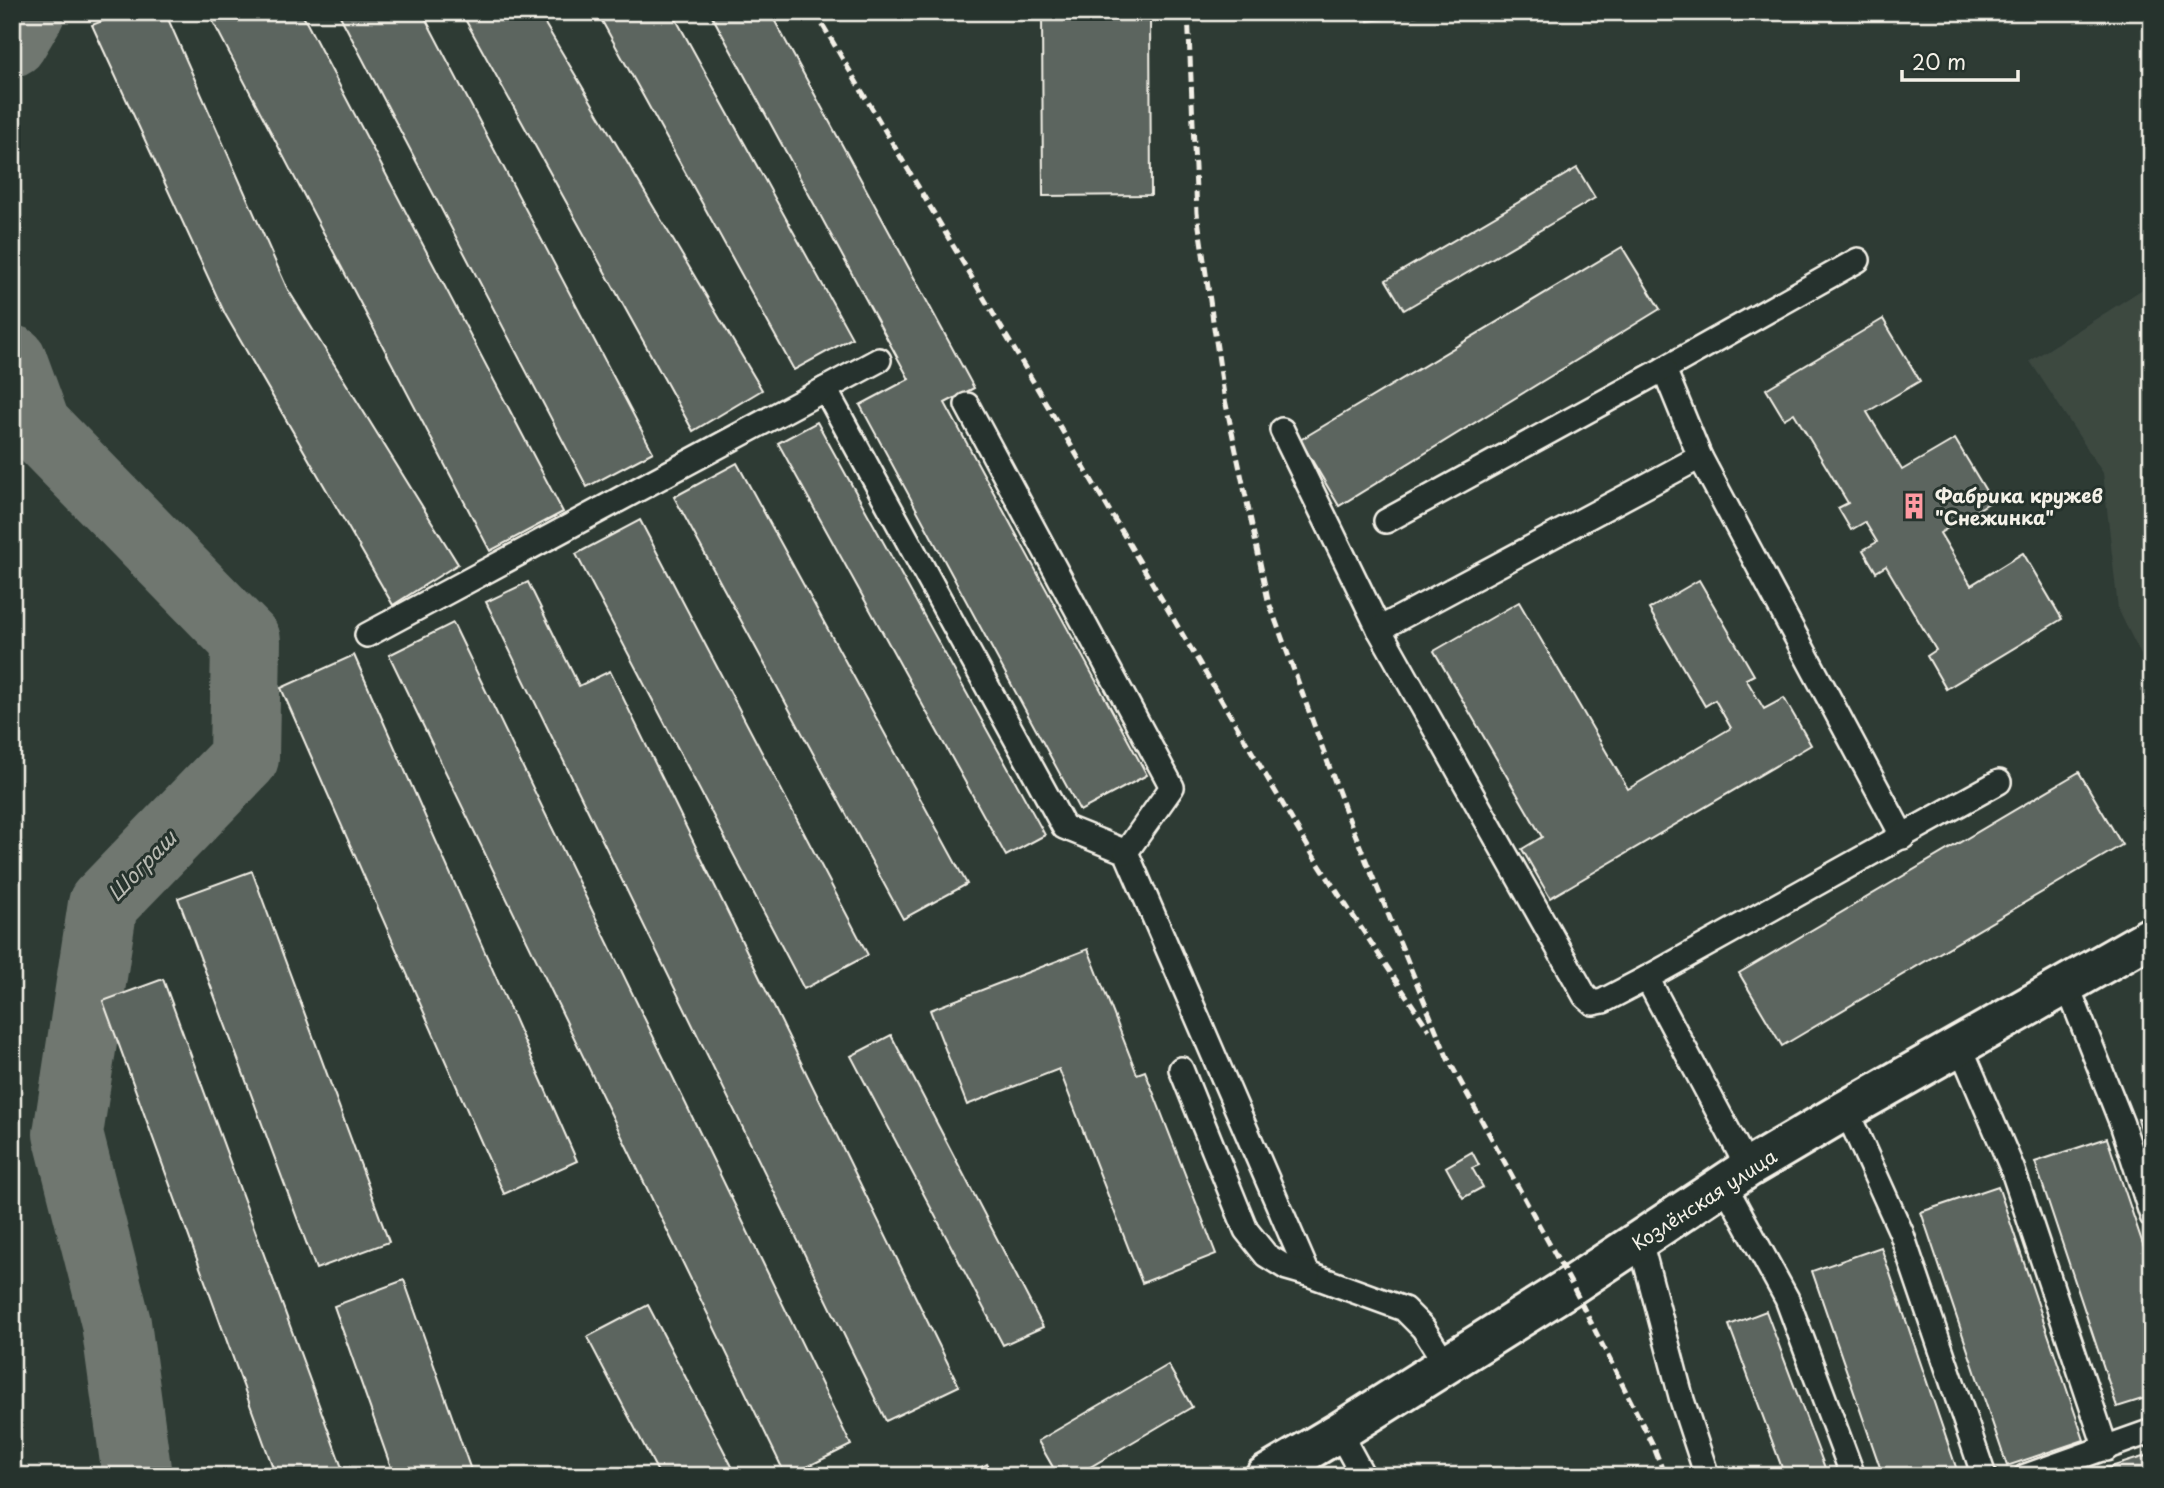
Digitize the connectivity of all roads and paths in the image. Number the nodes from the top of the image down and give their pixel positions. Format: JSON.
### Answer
{"nodes":[{"id":1,"x":1858,"y":260,"type":"dead end"},
{"id":2,"x":879,"y":360,"type":"dead end"},
{"id":3,"x":1664,"y":369,"type":"junction"},
{"id":4,"x":825,"y":389,"type":"junction"},
{"id":5,"x":967,"y":405,"type":"dead end"},
{"id":6,"x":1282,"y":430,"type":"dead end"},
{"id":7,"x":1700,"y":457,"type":"junction"},
{"id":8,"x":1386,"y":521,"type":"dead end"},
{"id":9,"x":1379,"y":629,"type":"junction"},
{"id":10,"x":367,"y":635,"type":"dead end"},
{"id":11,"x":1998,"y":782,"type":"dead end"},
{"id":12,"x":1903,"y":837,"type":"junction"},
{"id":13,"x":1126,"y":852,"type":"junction"},
{"id":14,"x":2152,"y":936,"type":"edge"},
{"id":15,"x":1647,"y":978,"type":"junction"},
{"id":16,"x":2067,"y":985,"type":"junction"},
{"id":17,"x":1960,"y":1046,"type":"junction"},
{"id":18,"x":1181,"y":1069,"type":"dead end"},
{"id":19,"x":1846,"y":1110,"type":"junction"},
{"id":20,"x":1736,"y":1176,"type":"junction"},
{"id":21,"x":2152,"y":1216,"type":"edge"},
{"id":22,"x":1640,"y":1241,"type":"junction"},
{"id":23,"x":1308,"y":1274,"type":"junction"},
{"id":24,"x":1445,"y":1363,"type":"junction"},
{"id":25,"x":2152,"y":1431,"type":"edge"},
{"id":26,"x":1339,"y":1432,"type":"junction"},
{"id":27,"x":2106,"y":1449,"type":"junction"},
{"id":28,"x":1265,"y":1476,"type":"edge"},
{"id":29,"x":1363,"y":1476,"type":"edge"},
{"id":30,"x":1706,"y":1476,"type":"edge"},
{"id":31,"x":1853,"y":1476,"type":"edge"},
{"id":32,"x":1984,"y":1476,"type":"edge"},
{"id":33,"x":2026,"y":1476,"type":"edge"}],
"edges":[{"from":1,"to":3,"type":"lane"},
{"from":2,"to":4,"type":"lane"},
{"from":3,"to":7,"type":"lane"},
{"from":3,"to":8,"type":"lane"},
{"from":4,"to":10,"type":"lane"},
{"from":4,"to":13,"type":"lane"},
{"from":5,"to":13,"type":"lane"},
{"from":6,"to":9,"type":"lane"},
{"from":7,"to":9,"type":"lane"},
{"from":7,"to":12,"type":"lane"},
{"from":9,"to":15,"type":"lane"},
{"from":11,"to":12,"type":"lane"},
{"from":12,"to":15,"type":"lane"},
{"from":13,"to":23,"type":"lane"},
{"from":14,"to":16,"type":"street","name":"Козлёнская улица"},
{"from":15,"to":20,"type":"lane"},
{"from":16,"to":17,"type":"street","name":"Козлёнская улица"},
{"from":16,"to":21,"type":"lane"},
{"from":17,"to":19,"type":"street","name":"Козлёнская улица"},
{"from":17,"to":27,"type":"lane"},
{"from":18,"to":23,"type":"lane"},
{"from":19,"to":20,"type":"street","name":"Козлёнская улица"},
{"from":19,"to":32,"type":"lane"},
{"from":20,"to":22,"type":"street","name":"Козлёнская улица"},
{"from":20,"to":31,"type":"lane"},
{"from":22,"to":24,"type":"street","name":"Козлёнская улица"},
{"from":22,"to":30,"type":"lane"},
{"from":23,"to":24,"type":"lane"},
{"from":24,"to":26,"type":"street","name":"Козлёнская улица"},
{"from":25,"to":27,"type":"lane"},
{"from":26,"to":28,"type":"street","name":"Козлёнская улица"},
{"from":26,"to":29,"type":"lane"},
{"from":27,"to":33,"type":"lane"}]}
